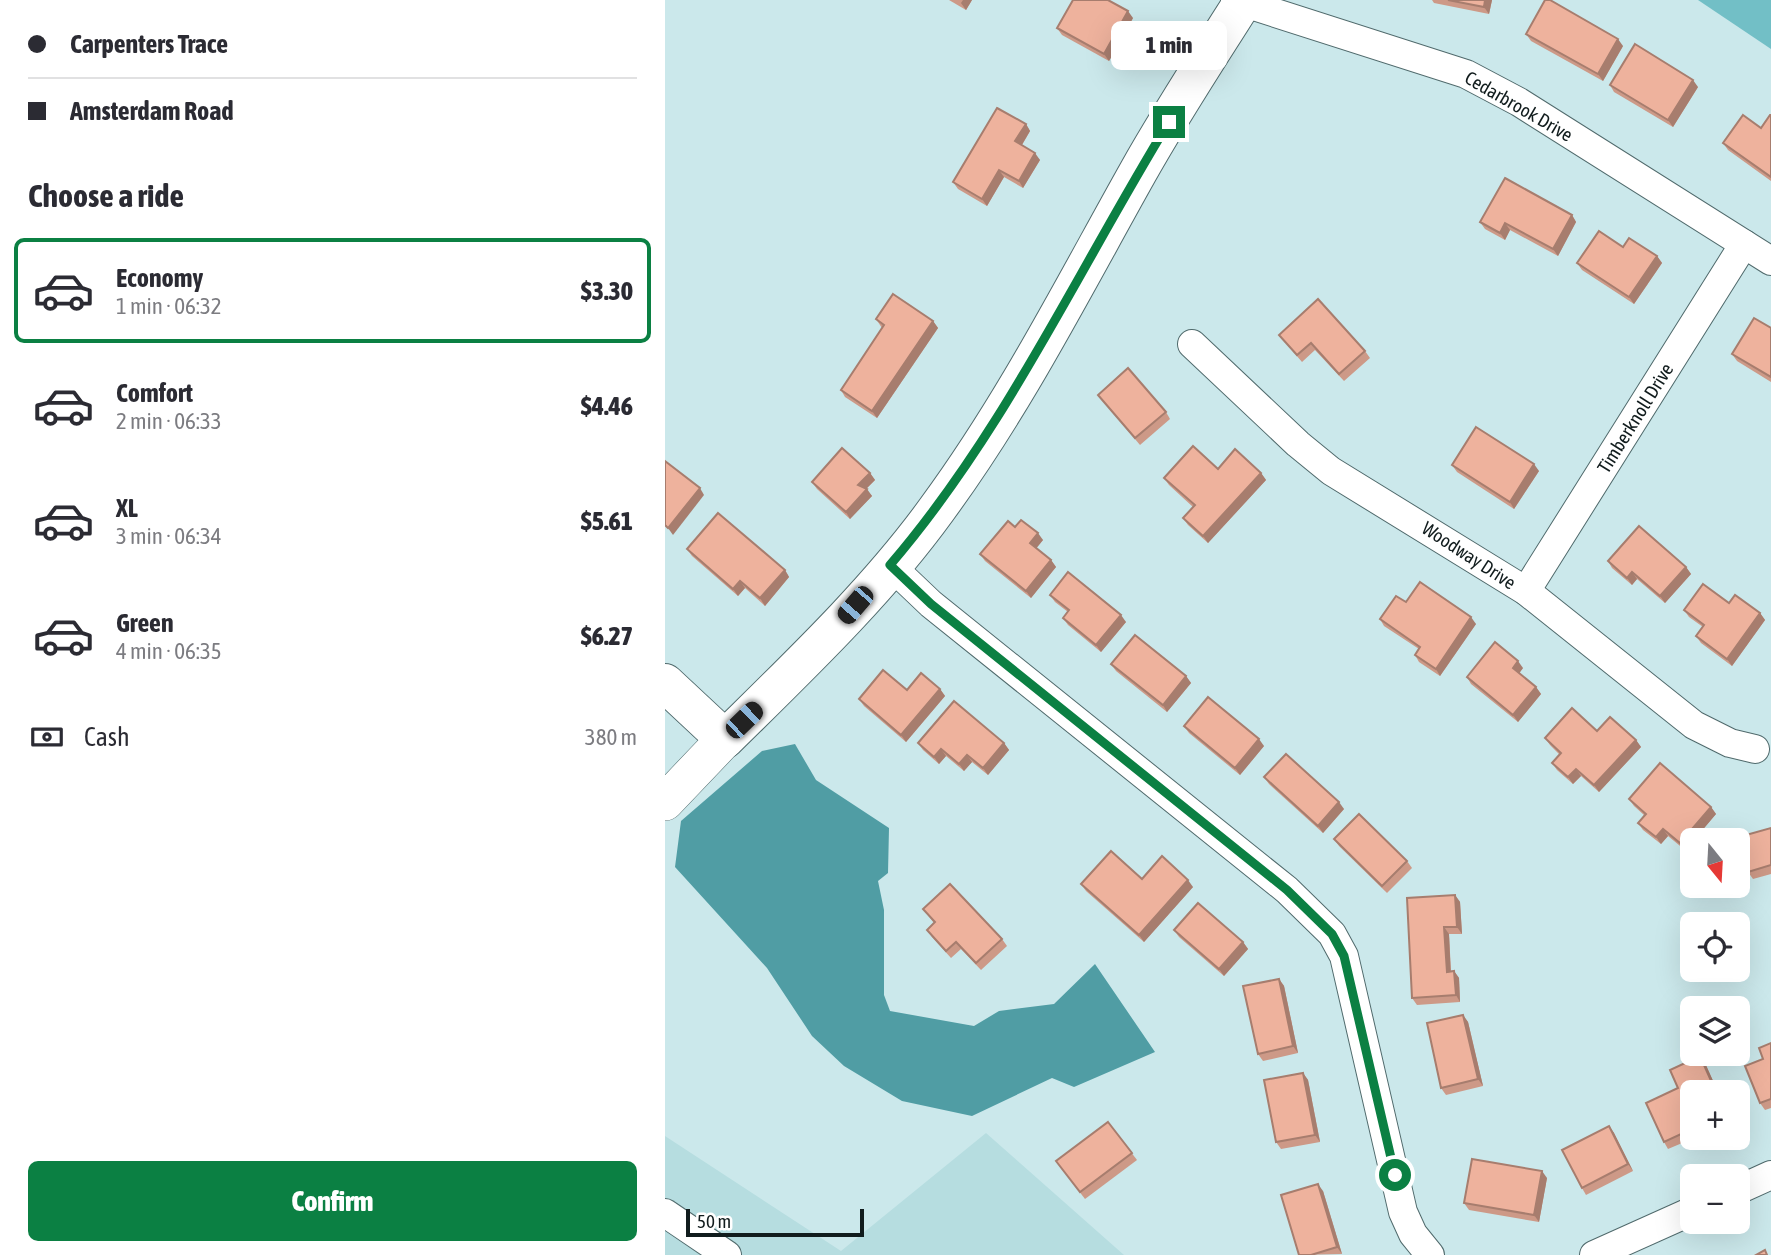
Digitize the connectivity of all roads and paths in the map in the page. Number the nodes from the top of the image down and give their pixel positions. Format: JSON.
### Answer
{"nodes":[{"id":1,"x":1240,"y":1,"type":"edge"},
{"id":2,"x":1744,"y":244,"type":"junction"},
{"id":3,"x":1771,"y":261,"type":"edge"},
{"id":4,"x":1192,"y":344,"type":"dead end"},
{"id":5,"x":890,"y":565,"type":"junction"},
{"id":6,"x":1526,"y":592,"type":"junction"},
{"id":7,"x":665,"y":683,"type":"edge"},
{"id":8,"x":725,"y":739,"type":"junction"},
{"id":9,"x":1755,"y":749,"type":"dead end"},
{"id":10,"x":665,"y":802,"type":"edge"},
{"id":11,"x":1771,"y":1175,"type":"edge"},
{"id":12,"x":1750,"y":1185,"type":"edge"},
{"id":13,"x":665,"y":1213,"type":"edge"},
{"id":14,"x":1680,"y":1216,"type":"edge"},
{"id":15,"x":727,"y":1255,"type":"edge"},
{"id":16,"x":1430,"y":1255,"type":"edge"},
{"id":17,"x":1594,"y":1255,"type":"edge"}],
"edges":[{"from":1,"to":2,"type":"street","name":"Cedarbrook Drive"},
{"from":1,"to":5,"type":"main road"},
{"from":2,"to":3,"type":"street","name":"Cedarbrook Drive"},
{"from":2,"to":6,"type":"street","name":"Timberknoll Drive"},
{"from":4,"to":6,"type":"street","name":"Woodway Drive"},
{"from":5,"to":8,"type":"main road"},
{"from":5,"to":16,"type":"street"},
{"from":6,"to":9,"type":"street","name":"Woodway Drive"},
{"from":7,"to":8,"type":"main road"},
{"from":8,"to":10,"type":"street"},
{"from":11,"to":12,"type":"street"},
{"from":13,"to":15,"type":"street"},
{"from":14,"to":17,"type":"street"}]}
